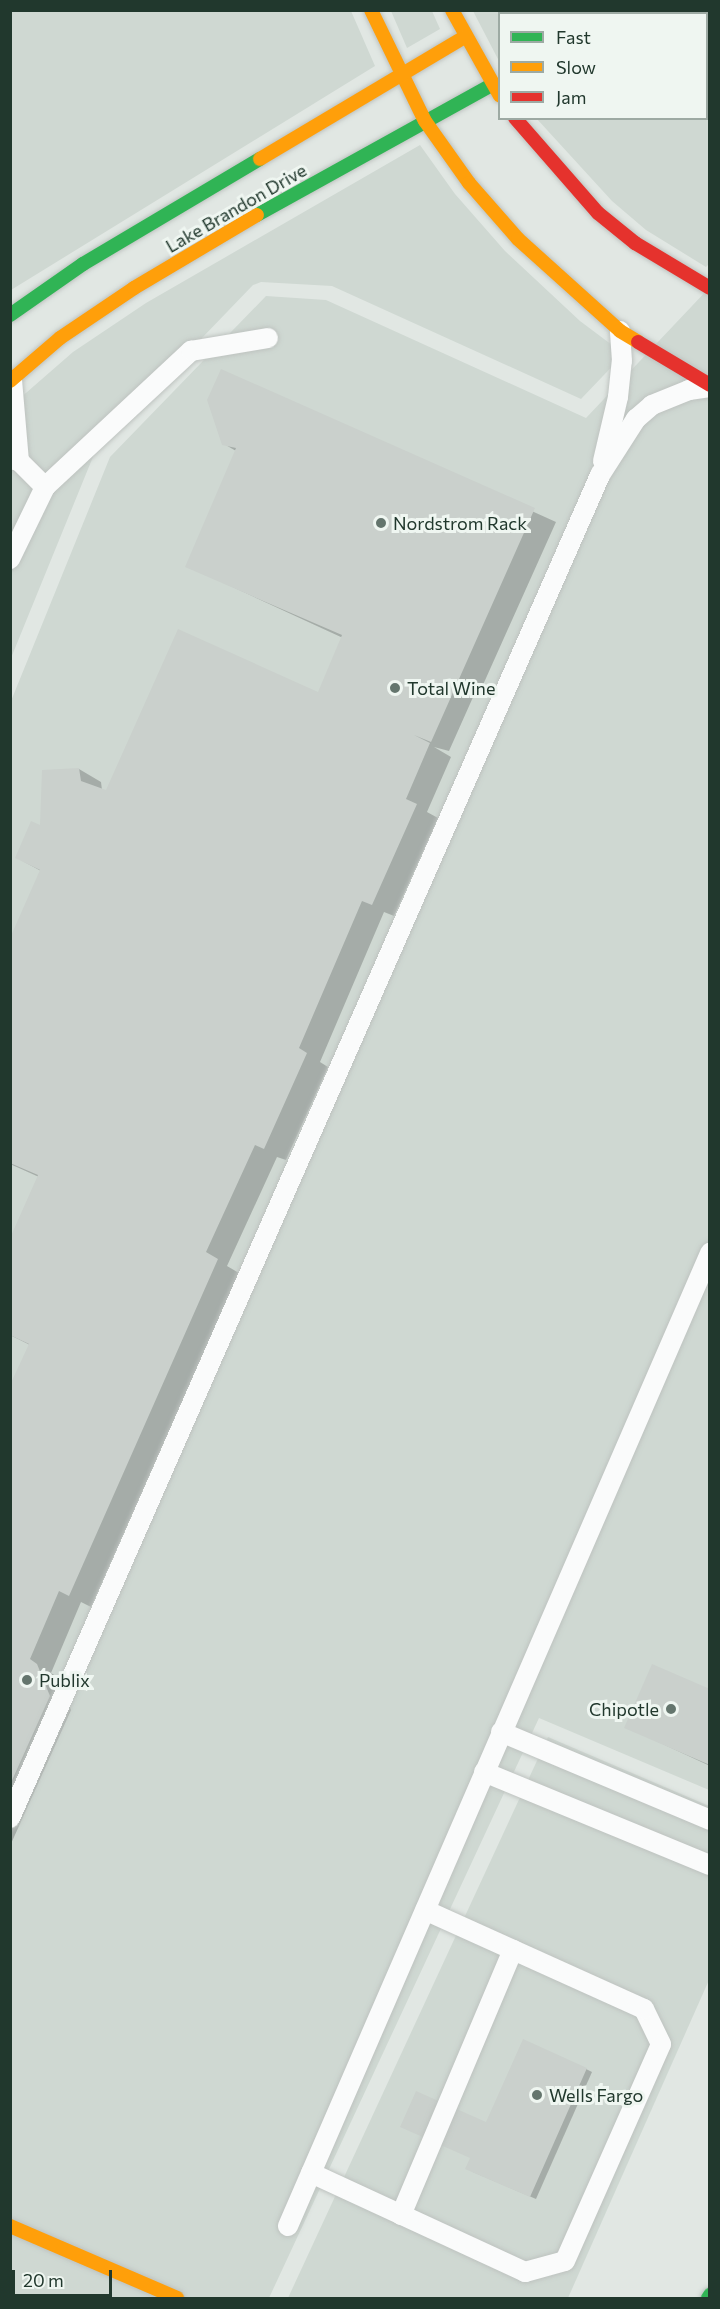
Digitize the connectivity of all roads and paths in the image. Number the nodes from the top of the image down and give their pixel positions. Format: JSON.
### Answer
{"nodes":[{"id":1,"x":371,"y":10,"type":"edge"},
{"id":2,"x":453,"y":10,"type":"edge"},
{"id":3,"x":465,"y":36,"type":"junction"},
{"id":4,"x":399,"y":74,"type":"junction"},
{"id":5,"x":496,"y":90,"type":"edge"},
{"id":6,"x":517,"y":120,"type":"edge"},
{"id":7,"x":425,"y":121,"type":"junction"},
{"id":8,"x":710,"y":288,"type":"edge"},
{"id":9,"x":10,"y":315,"type":"edge"},
{"id":10,"x":620,"y":331,"type":"junction"},
{"id":11,"x":268,"y":338,"type":"dead end"},
{"id":12,"x":11,"y":380,"type":"edge"},
{"id":13,"x":710,"y":386,"type":"edge"},
{"id":14,"x":15,"y":460,"type":"edge"},
{"id":15,"x":600,"y":475,"type":"junction"},
{"id":16,"x":45,"y":487,"type":"junction"},
{"id":17,"x":10,"y":559,"type":"edge"},
{"id":18,"x":710,"y":1253,"type":"edge"},
{"id":19,"x":501,"y":1732,"type":"junction"},
{"id":20,"x":484,"y":1772,"type":"junction"},
{"id":21,"x":10,"y":1818,"type":"edge"},
{"id":22,"x":710,"y":1820,"type":"edge"},
{"id":23,"x":710,"y":1865,"type":"edge"},
{"id":24,"x":425,"y":1910,"type":"junction"},
{"id":25,"x":513,"y":1950,"type":"junction"},
{"id":26,"x":311,"y":2173,"type":"junction"},
{"id":27,"x":401,"y":2215,"type":"junction"},
{"id":28,"x":10,"y":2226,"type":"edge"},
{"id":29,"x":288,"y":2226,"type":"dead end"},
{"id":30,"x":177,"y":2298,"type":"edge"}],
"edges":[{"from":1,"to":4,"type":"street"},
{"from":2,"to":3,"type":"street"},
{"from":3,"to":4,"type":"street","name":"Lake Brandon Drive"},
{"from":3,"to":5,"type":"street"},
{"from":4,"to":7,"type":"street"},
{"from":4,"to":9,"type":"street","name":"Lake Brandon Drive"},
{"from":5,"to":7,"type":"street","name":"Lake Brandon Drive"},
{"from":6,"to":8,"type":"street"},
{"from":7,"to":10,"type":"street"},
{"from":7,"to":12,"type":"street","name":"Lake Brandon Drive"},
{"from":10,"to":13,"type":"street"},
{"from":10,"to":15,"type":"lane"},
{"from":11,"to":16,"type":"lane"},
{"from":12,"to":14,"type":"lane"},
{"from":13,"to":15,"type":"lane"},
{"from":14,"to":16,"type":"lane"},
{"from":15,"to":21,"type":"lane"},
{"from":16,"to":17,"type":"lane"},
{"from":18,"to":19,"type":"lane"},
{"from":19,"to":20,"type":"lane"},
{"from":19,"to":22,"type":"lane"},
{"from":20,"to":23,"type":"lane"},
{"from":20,"to":24,"type":"lane"},
{"from":24,"to":25,"type":"lane"},
{"from":24,"to":26,"type":"lane"},
{"from":25,"to":27,"type":"lane"},
{"from":25,"to":27,"type":"lane"},
{"from":26,"to":27,"type":"lane"},
{"from":26,"to":29,"type":"lane"},
{"from":28,"to":30,"type":"street"}]}
